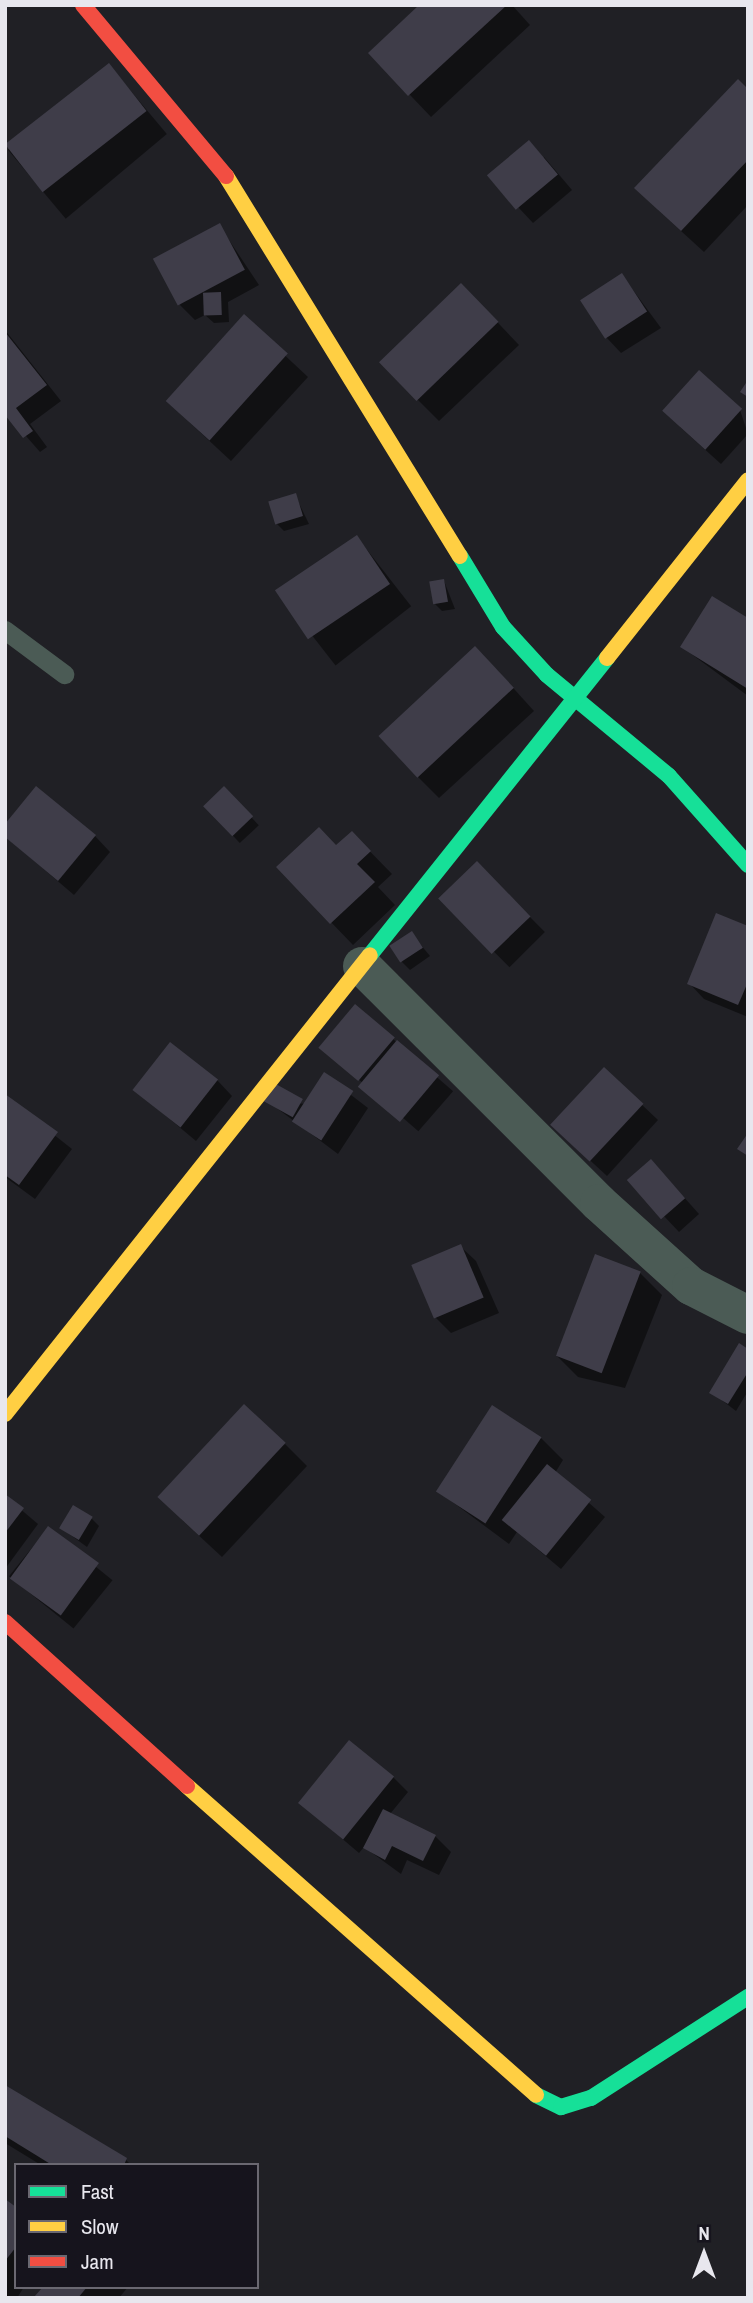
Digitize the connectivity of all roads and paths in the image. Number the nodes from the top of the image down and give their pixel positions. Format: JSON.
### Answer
{"nodes":[{"id":1,"x":83,"y":5,"type":"edge"},
{"id":2,"x":748,"y":480,"type":"edge"},
{"id":3,"x":5,"y":630,"type":"edge"},
{"id":4,"x":64,"y":674,"type":"dead end"},
{"id":5,"x":577,"y":699,"type":"junction"},
{"id":6,"x":748,"y":865,"type":"edge"},
{"id":7,"x":362,"y":965,"type":"junction"},
{"id":8,"x":748,"y":1315,"type":"edge"},
{"id":9,"x":5,"y":1414,"type":"edge"},
{"id":10,"x":5,"y":1622,"type":"edge"},
{"id":11,"x":748,"y":1997,"type":"edge"}],
"edges":[{"from":1,"to":5,"type":"street"},
{"from":2,"to":5,"type":"street"},
{"from":3,"to":4,"type":"lane"},
{"from":5,"to":6,"type":"street"},
{"from":5,"to":7,"type":"street"},
{"from":7,"to":8,"type":"street"},
{"from":7,"to":9,"type":"street"},
{"from":10,"to":11,"type":"street"}]}
